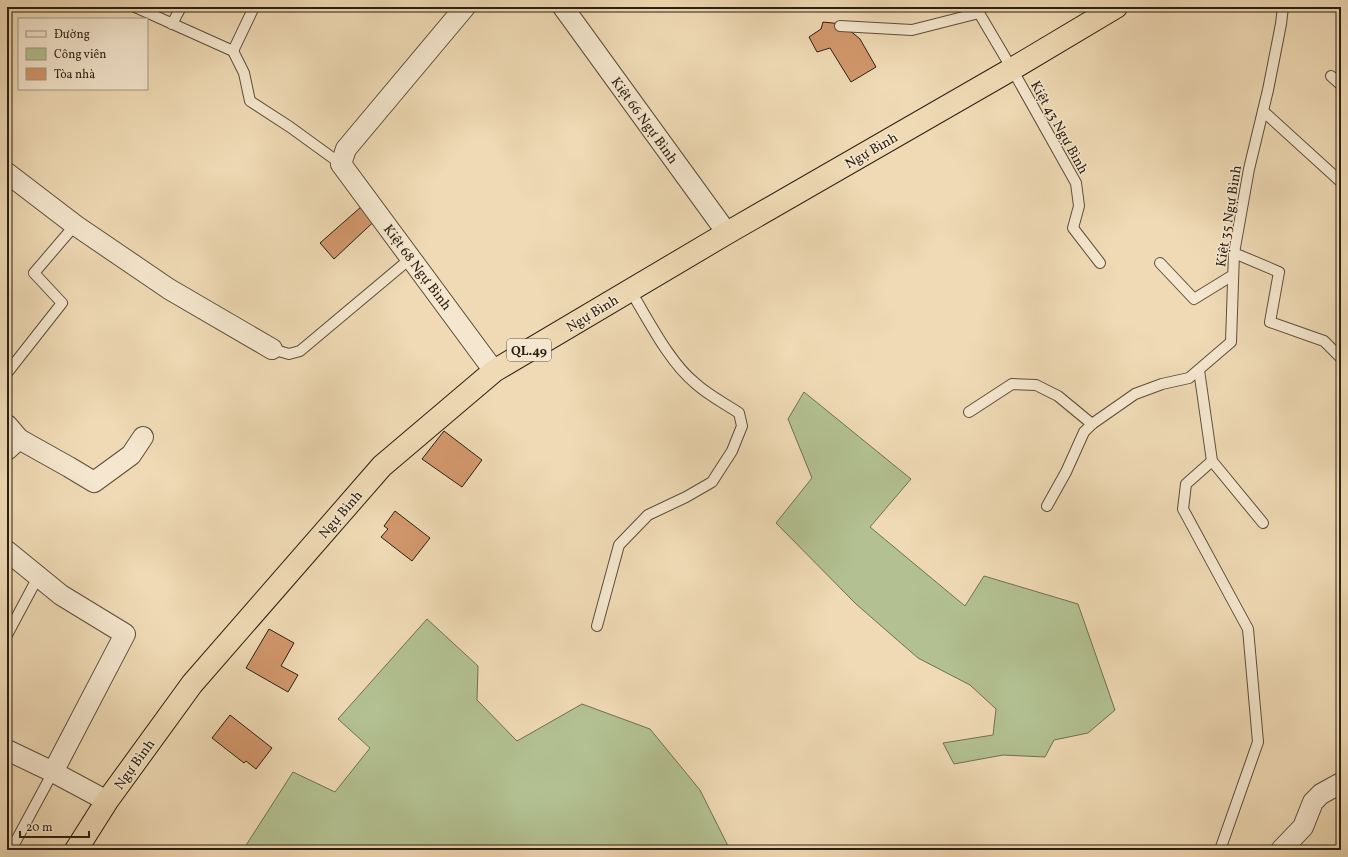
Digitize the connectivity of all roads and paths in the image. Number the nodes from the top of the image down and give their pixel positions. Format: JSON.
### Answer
{"nodes":[{"id":1,"x":135,"y":7,"type":"edge"},
{"id":2,"x":181,"y":7,"type":"edge"},
{"id":3,"x":254,"y":7,"type":"edge"},
{"id":4,"x":465,"y":7,"type":"edge"},
{"id":5,"x":563,"y":7,"type":"edge"},
{"id":6,"x":1116,"y":7,"type":"edge"},
{"id":7,"x":1283,"y":7,"type":"edge"},
{"id":8,"x":976,"y":10,"type":"edge"},
{"id":9,"x":172,"y":24,"type":"junction"},
{"id":10,"x":840,"y":26,"type":"dead end"},
{"id":11,"x":233,"y":51,"type":"junction"},
{"id":12,"x":1012,"y":69,"type":"junction"},
{"id":13,"x":1331,"y":76,"type":"dead end"},
{"id":14,"x":1341,"y":86,"type":"edge"},
{"id":15,"x":1263,"y":111,"type":"junction"},
{"id":16,"x":341,"y":164,"type":"junction"},
{"id":17,"x":7,"y":173,"type":"edge"},
{"id":18,"x":1341,"y":182,"type":"edge"},
{"id":19,"x":75,"y":225,"type":"junction"},
{"id":20,"x":727,"y":233,"type":"junction"},
{"id":21,"x":1234,"y":253,"type":"junction"},
{"id":22,"x":411,"y":258,"type":"junction"},
{"id":23,"x":1100,"y":263,"type":"dead end"},
{"id":24,"x":1160,"y":263,"type":"dead end"},
{"id":25,"x":1233,"y":275,"type":"junction"},
{"id":26,"x":630,"y":290,"type":"junction"},
{"id":27,"x":272,"y":349,"type":"joint"},
{"id":28,"x":1341,"y":358,"type":"edge"},
{"id":29,"x":494,"y":370,"type":"junction"},
{"id":30,"x":1199,"y":370,"type":"junction"},
{"id":31,"x":7,"y":373,"type":"edge"},
{"id":32,"x":969,"y":412,"type":"dead end"},
{"id":33,"x":1092,"y":424,"type":"junction"},
{"id":34,"x":143,"y":437,"type":"dead end"},
{"id":35,"x":11,"y":438,"type":"edge"},
{"id":36,"x":1212,"y":461,"type":"junction"},
{"id":37,"x":1047,"y":506,"type":"dead end"},
{"id":38,"x":1263,"y":523,"type":"dead end"},
{"id":39,"x":7,"y":551,"type":"edge"},
{"id":40,"x":38,"y":577,"type":"junction"},
{"id":41,"x":597,"y":626,"type":"dead end"},
{"id":42,"x":7,"y":635,"type":"edge"},
{"id":43,"x":7,"y":750,"type":"edge"},
{"id":44,"x":53,"y":772,"type":"junction"},
{"id":45,"x":1341,"y":783,"type":"edge"},
{"id":46,"x":107,"y":801,"type":"junction"},
{"id":47,"x":11,"y":850,"type":"edge"},
{"id":48,"x":76,"y":850,"type":"edge"},
{"id":49,"x":1220,"y":850,"type":"edge"},
{"id":50,"x":1281,"y":850,"type":"edge"}],
"edges":[{"from":1,"to":9,"type":"lane"},
{"from":2,"to":9,"type":"lane"},
{"from":3,"to":11,"type":"lane"},
{"from":4,"to":16,"type":"street"},
{"from":5,"to":20,"type":"street","name":"Kiệt 66 Ngự Bình"},
{"from":6,"to":12,"type":"highway","name":"Ngự Bình","number":"QL.49"},
{"from":7,"to":15,"type":"lane","name":"Kiệt 35 Ngự Bình"},
{"from":8,"to":10,"type":"lane"},
{"from":8,"to":12,"type":"lane"},
{"from":9,"to":11,"type":"lane"},
{"from":11,"to":16,"type":"lane"},
{"from":12,"to":20,"type":"highway","name":"Ngự Bình","number":"QL.49"},
{"from":12,"to":23,"type":"lane","name":"Kiệt 43 Ngự Bình"},
{"from":13,"to":14,"type":"lane"},
{"from":15,"to":18,"type":"lane"},
{"from":15,"to":21,"type":"lane","name":"Kiệt 35 Ngự Bình"},
{"from":16,"to":22,"type":"street","name":"Kiệt 68 Ngự Bình"},
{"from":17,"to":19,"type":"street"},
{"from":19,"to":27,"type":"street"},
{"from":19,"to":31,"type":"lane"},
{"from":20,"to":26,"type":"highway","name":"Ngự Bình","number":"QL.49"},
{"from":21,"to":25,"type":"lane","name":"Kiệt 35 Ngự Bình"},
{"from":21,"to":28,"type":"lane"},
{"from":22,"to":27,"type":"lane"},
{"from":22,"to":29,"type":"street","name":"Kiệt 68 Ngự Bình"},
{"from":24,"to":25,"type":"lane"},
{"from":25,"to":30,"type":"lane","name":"Kiệt 35 Ngự Bình"},
{"from":26,"to":29,"type":"highway","name":"Ngự Bình","number":"QL.49"},
{"from":26,"to":41,"type":"lane"},
{"from":29,"to":46,"type":"highway","name":"Ngự Bình","number":"QL.49"},
{"from":30,"to":33,"type":"lane","name":"Kiệt 35 Ngự Bình"},
{"from":30,"to":36,"type":"lane"},
{"from":32,"to":33,"type":"lane"},
{"from":33,"to":37,"type":"lane","name":"Kiệt 35 Ngự Bình"},
{"from":34,"to":35,"type":"street"},
{"from":36,"to":38,"type":"lane"},
{"from":36,"to":49,"type":"lane"},
{"from":39,"to":40,"type":"street"},
{"from":40,"to":42,"type":"lane"},
{"from":40,"to":44,"type":"street"},
{"from":43,"to":44,"type":"street"},
{"from":44,"to":46,"type":"street"},
{"from":44,"to":47,"type":"lane"},
{"from":45,"to":50,"type":"street"},
{"from":46,"to":48,"type":"highway","name":"Ngự Bình","number":"QL.49"}]}
